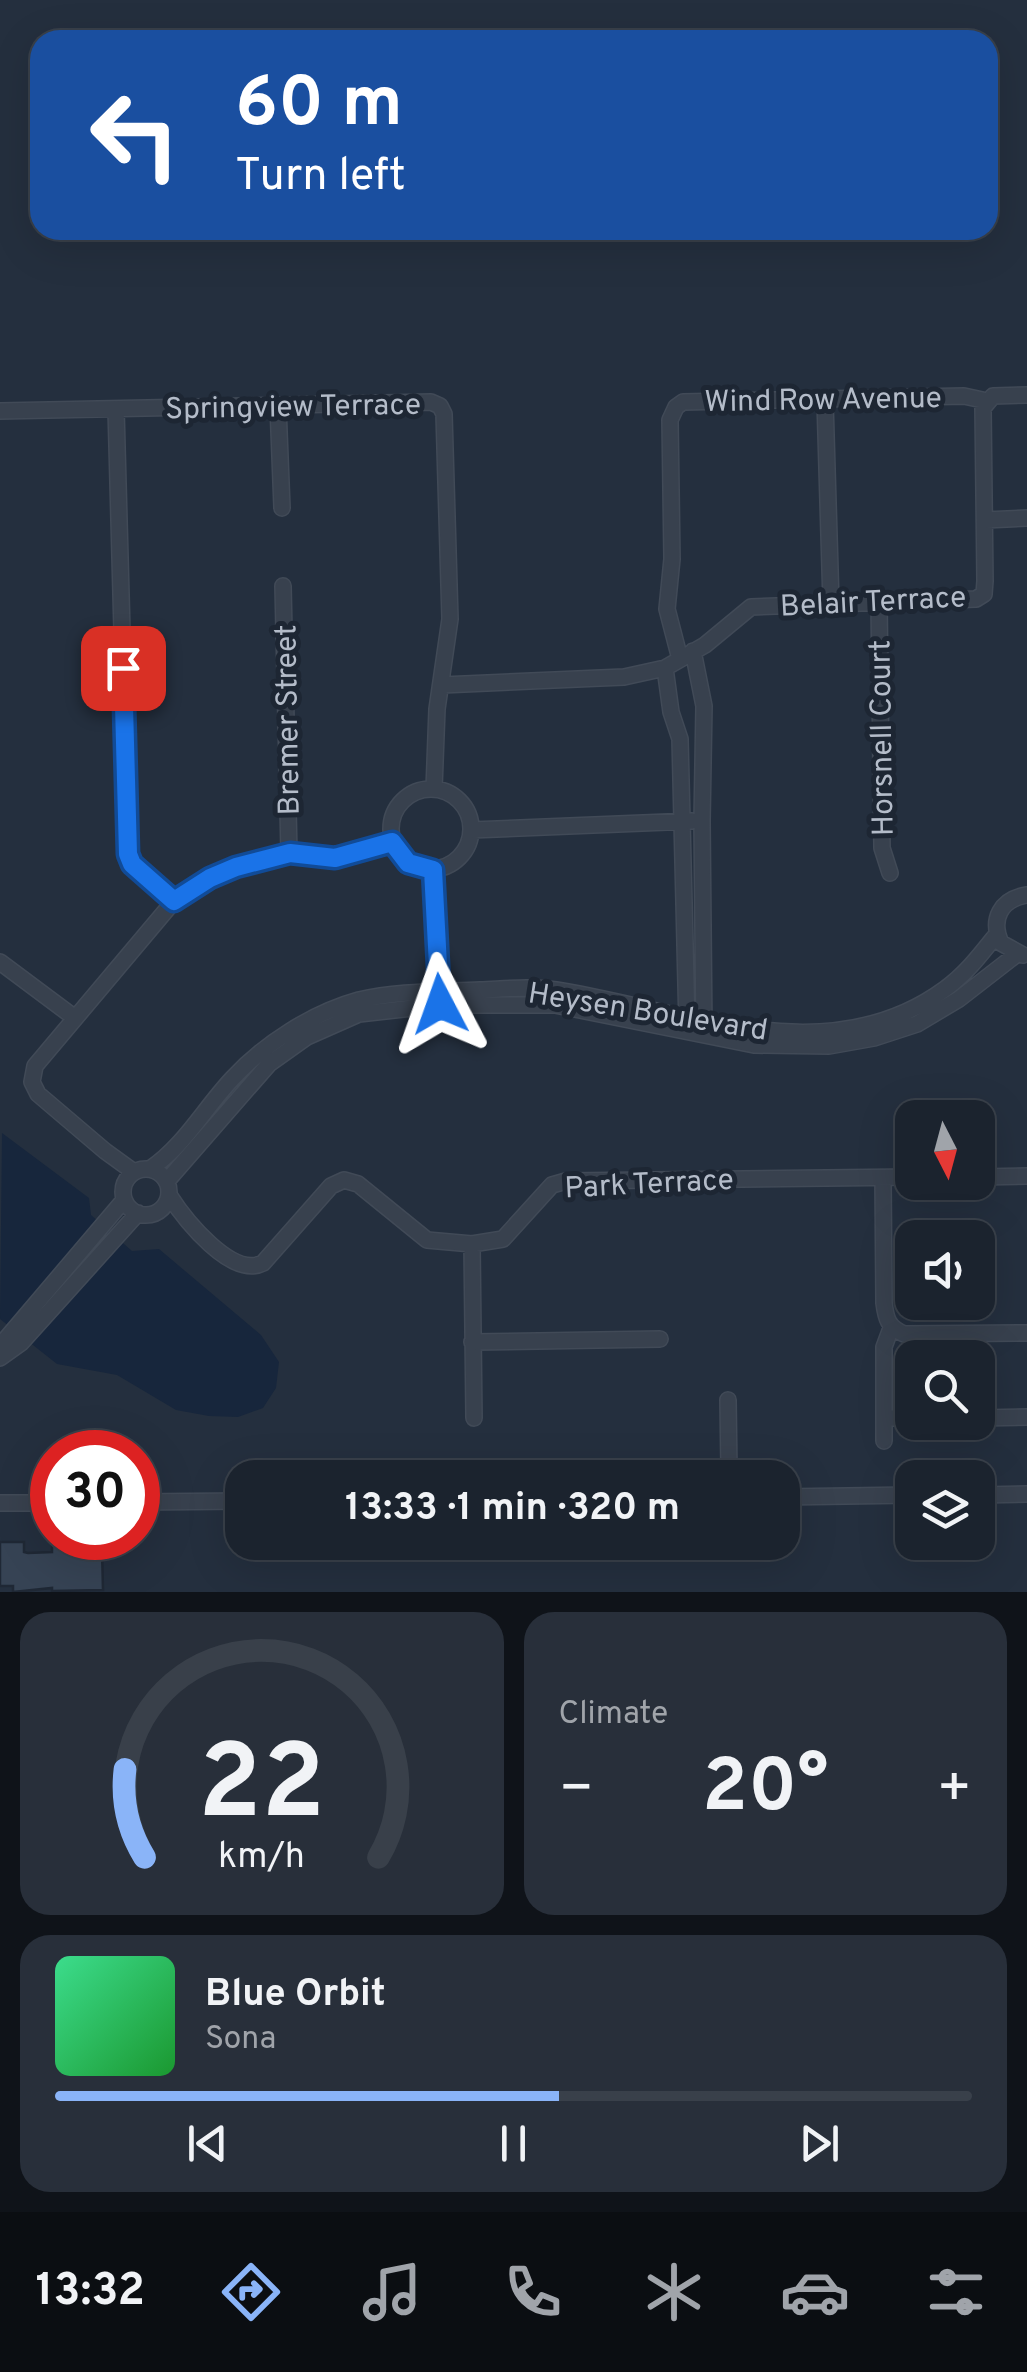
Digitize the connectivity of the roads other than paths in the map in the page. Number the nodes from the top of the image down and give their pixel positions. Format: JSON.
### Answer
{"nodes":[{"id":1,"x":1027,"y":395,"type":"edge"},
{"id":2,"x":824,"y":401,"type":"junction"},
{"id":3,"x":987,"y":401,"type":"junction"},
{"id":4,"x":278,"y":406,"type":"junction"},
{"id":5,"x":116,"y":409,"type":"junction"},
{"id":6,"x":0,"y":411,"type":"edge"},
{"id":7,"x":282,"y":508,"type":"dead end"},
{"id":8,"x":1027,"y":518,"type":"edge"},
{"id":9,"x":986,"y":520,"type":"junction"},
{"id":10,"x":283,"y":586,"type":"dead end"},
{"id":11,"x":879,"y":602,"type":"junction"},
{"id":12,"x":830,"y":603,"type":"junction"},
{"id":13,"x":686,"y":655,"type":"junction"},
{"id":14,"x":665,"y":668,"type":"junction"},
{"id":15,"x":442,"y":685,"type":"junction"},
{"id":16,"x":434,"y":789,"type":"junction"},
{"id":17,"x":684,"y":821,"type":"junction"},
{"id":18,"x":702,"y":821,"type":"junction"},
{"id":19,"x":471,"y":830,"type":"junction"},
{"id":20,"x":392,"y":842,"type":"junction"},
{"id":21,"x":290,"y":853,"type":"junction"},
{"id":22,"x":433,"y":870,"type":"junction"},
{"id":23,"x":890,"y":874,"type":"dead end"},
{"id":24,"x":1027,"y":896,"type":"edge"},
{"id":25,"x":174,"y":901,"type":"junction"},
{"id":26,"x":997,"y":934,"type":"junction"},
{"id":27,"x":1022,"y":955,"type":"edge"},
{"id":28,"x":0,"y":962,"type":"edge"},
{"id":29,"x":440,"y":998,"type":"junction"},
{"id":30,"x":75,"y":1018,"type":"junction"},
{"id":31,"x":696,"y":1025,"type":"junction"},
{"id":32,"x":136,"y":1174,"type":"junction"},
{"id":33,"x":1027,"y":1176,"type":"edge"},
{"id":34,"x":995,"y":1177,"type":"edge"},
{"id":35,"x":882,"y":1178,"type":"junction"},
{"id":36,"x":895,"y":1178,"type":"edge"},
{"id":37,"x":168,"y":1188,"type":"junction"},
{"id":38,"x":124,"y":1200,"type":"junction"},
{"id":39,"x":158,"y":1212,"type":"junction"},
{"id":40,"x":138,"y":1213,"type":"junction"},
{"id":41,"x":185,"y":1220,"type":"junction"},
{"id":42,"x":114,"y":1227,"type":"junction"},
{"id":43,"x":472,"y":1244,"type":"junction"},
{"id":44,"x":892,"y":1328,"type":"junction"},
{"id":45,"x":1027,"y":1333,"type":"edge"},
{"id":46,"x":660,"y":1339,"type":"dead end"},
{"id":47,"x":11,"y":1341,"type":"edge"},
{"id":48,"x":472,"y":1342,"type":"junction"},
{"id":49,"x":0,"y":1358,"type":"edge"},
{"id":50,"x":728,"y":1400,"type":"dead end"},
{"id":51,"x":474,"y":1418,"type":"dead end"},
{"id":52,"x":884,"y":1418,"type":"junction"},
{"id":53,"x":895,"y":1418,"type":"edge"},
{"id":54,"x":995,"y":1418,"type":"edge"},
{"id":55,"x":1027,"y":1418,"type":"edge"},
{"id":56,"x":884,"y":1442,"type":"dead end"},
{"id":57,"x":729,"y":1460,"type":"edge"},
{"id":58,"x":995,"y":1494,"type":"edge"},
{"id":59,"x":1027,"y":1494,"type":"edge"},
{"id":60,"x":895,"y":1496,"type":"edge"},
{"id":61,"x":800,"y":1497,"type":"edge"},
{"id":62,"x":160,"y":1502,"type":"edge"},
{"id":63,"x":225,"y":1502,"type":"edge"},
{"id":64,"x":0,"y":1503,"type":"edge"},
{"id":65,"x":30,"y":1503,"type":"edge"}],
"edges":[{"from":1,"to":3,"type":"street"},
{"from":2,"to":3,"type":"street","name":"Wind Row Avenue"},
{"from":2,"to":12,"type":"street"},
{"from":2,"to":13,"type":"street","name":"Wind Row Avenue"},
{"from":3,"to":9,"type":"street","name":"Belair Terrace"},
{"from":4,"to":5,"type":"street","name":"Springview Terrace"},
{"from":4,"to":7,"type":"street"},
{"from":4,"to":15,"type":"street","name":"Springview Terrace"},
{"from":5,"to":6,"type":"street","name":"Springview Terrace"},
{"from":5,"to":25,"type":"street"},
{"from":8,"to":9,"type":"street"},
{"from":9,"to":11,"type":"street","name":"Belair Terrace"},
{"from":10,"to":21,"type":"street","name":"Bremer Street"},
{"from":11,"to":12,"type":"street","name":"Belair Terrace"},
{"from":11,"to":23,"type":"street","name":"Horsnell Court"},
{"from":12,"to":13,"type":"street","name":"Belair Terrace"},
{"from":13,"to":14,"type":"street","name":"Belair Terrace"},
{"from":13,"to":18,"type":"street","name":"Wind Row Avenue"},
{"from":14,"to":15,"type":"street"},
{"from":14,"to":17,"type":"street"},
{"from":15,"to":16,"type":"street","name":"Springview Terrace"},
{"from":16,"to":19,"type":"street"},
{"from":16,"to":20,"type":"street"},
{"from":17,"to":18,"type":"street"},
{"from":17,"to":19,"type":"street"},
{"from":17,"to":31,"type":"street"},
{"from":18,"to":31,"type":"street","name":"Wind Row Avenue"},
{"from":19,"to":22,"type":"street"},
{"from":20,"to":21,"type":"street"},
{"from":20,"to":22,"type":"street"},
{"from":21,"to":25,"type":"street"},
{"from":22,"to":29,"type":"street"},
{"from":24,"to":26,"type":"street","name":"Heysen Boulevard"},
{"from":25,"to":30,"type":"street"},
{"from":26,"to":27,"type":"street"},
{"from":26,"to":31,"type":"street","name":"Heysen Boulevard"},
{"from":27,"to":31,"type":"street","name":"Heysen Boulevard"},
{"from":28,"to":30,"type":"street"},
{"from":29,"to":31,"type":"street","name":"Heysen Boulevard"},
{"from":29,"to":32,"type":"street","name":"Heysen Boulevard"},
{"from":29,"to":37,"type":"street","name":"Heysen Boulevard"},
{"from":30,"to":32,"type":"street"},
{"from":32,"to":37,"type":"street"},
{"from":32,"to":38,"type":"street"},
{"from":33,"to":34,"type":"street"},
{"from":35,"to":36,"type":"street","name":"Park Terrace"},
{"from":35,"to":43,"type":"street","name":"Park Terrace"},
{"from":35,"to":44,"type":"street"},
{"from":37,"to":39,"type":"street","name":"Heysen Boulevard"},
{"from":37,"to":41,"type":"street"},
{"from":38,"to":40,"type":"street"},
{"from":38,"to":42,"type":"street"},
{"from":39,"to":40,"type":"street"},
{"from":39,"to":41,"type":"street"},
{"from":40,"to":42,"type":"street"},
{"from":41,"to":43,"type":"street"},
{"from":42,"to":47,"type":"street"},
{"from":43,"to":48,"type":"street"},
{"from":44,"to":45,"type":"street"},
{"from":44,"to":52,"type":"street"},
{"from":46,"to":48,"type":"street"},
{"from":47,"to":49,"type":"street"},
{"from":48,"to":51,"type":"street"},
{"from":50,"to":57,"type":"street"},
{"from":52,"to":53,"type":"street"},
{"from":52,"to":56,"type":"street"},
{"from":54,"to":55,"type":"street"},
{"from":58,"to":59,"type":"street"},
{"from":60,"to":61,"type":"street"},
{"from":62,"to":63,"type":"street"},
{"from":64,"to":65,"type":"street"}]}
